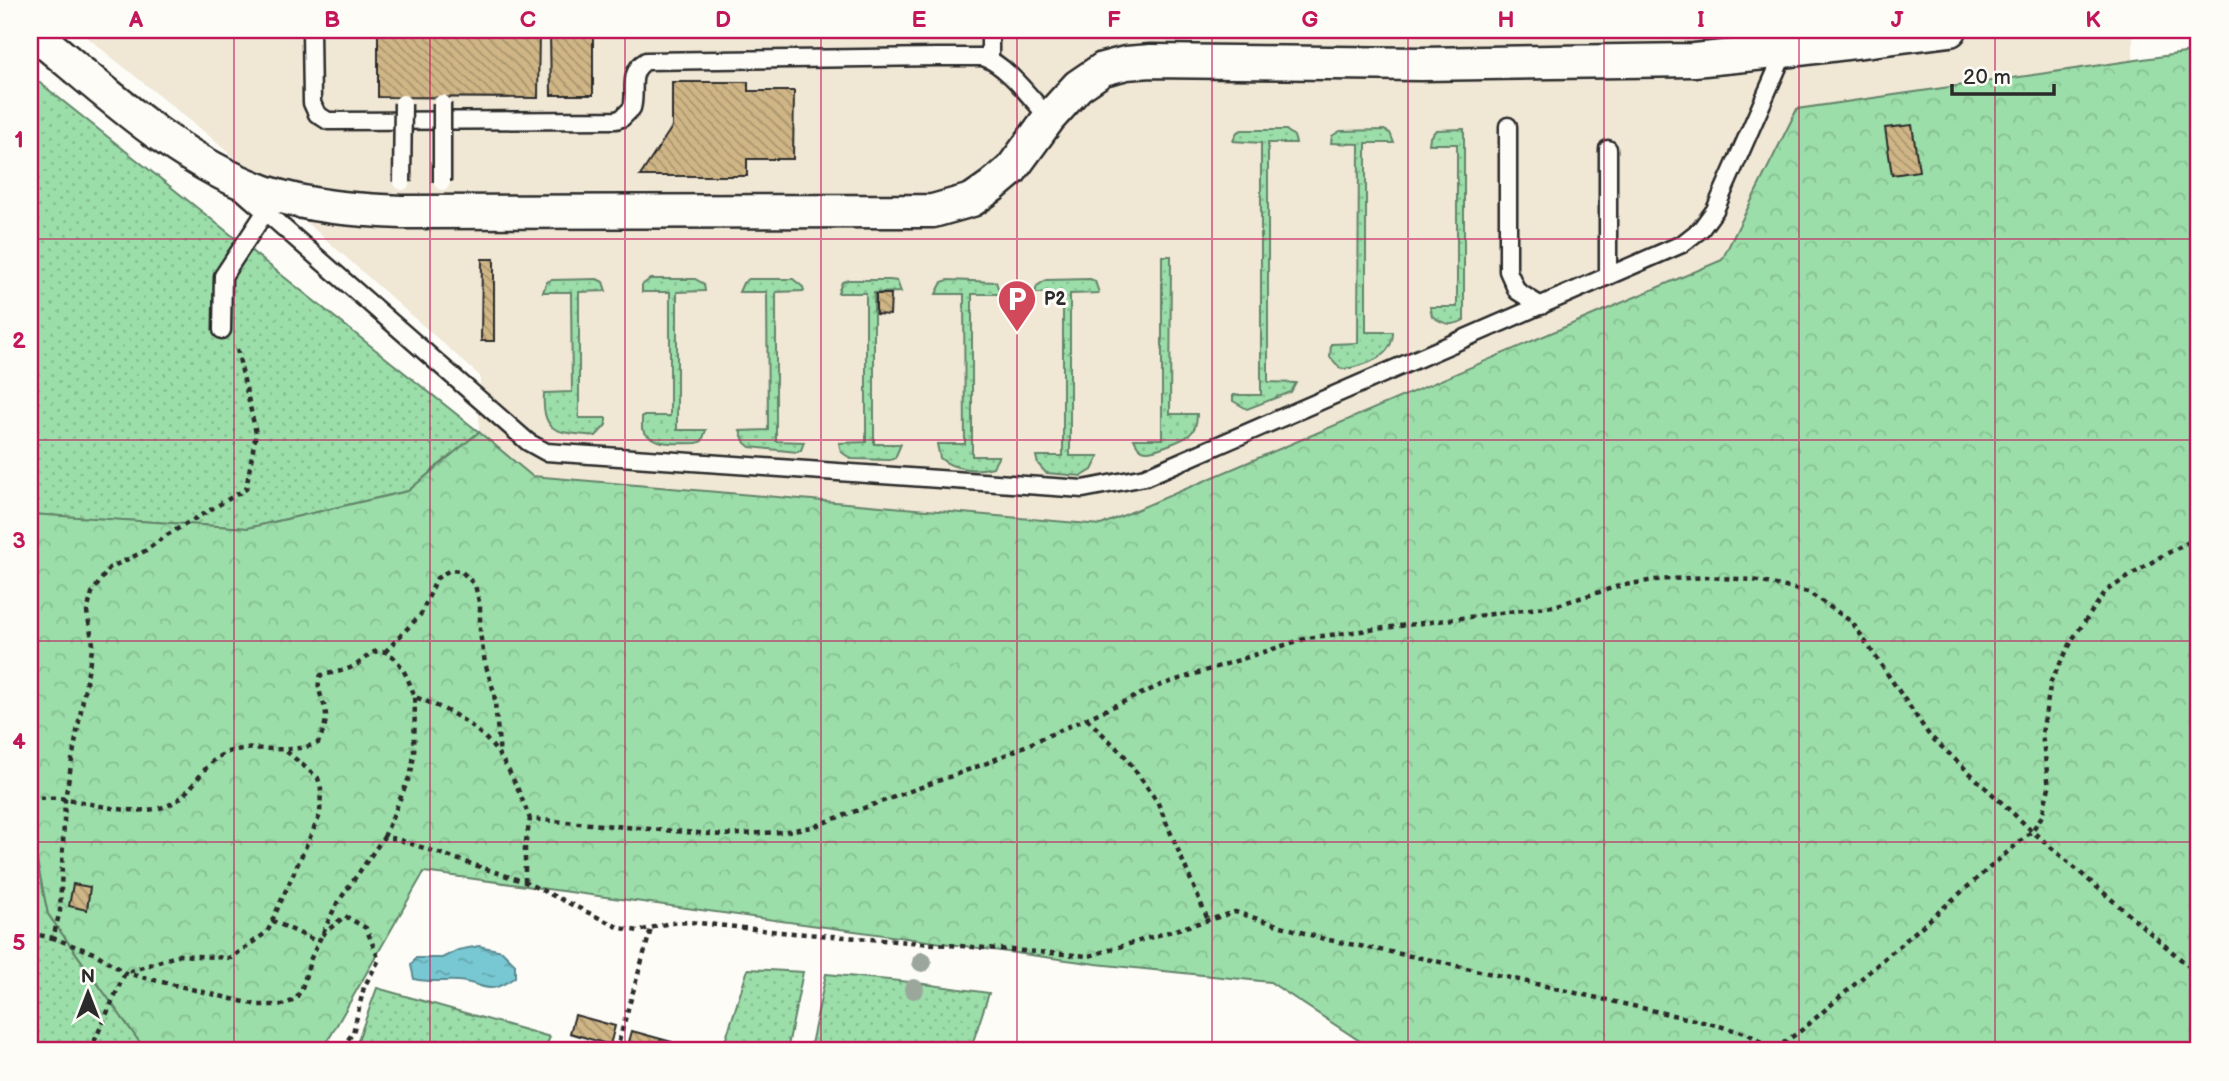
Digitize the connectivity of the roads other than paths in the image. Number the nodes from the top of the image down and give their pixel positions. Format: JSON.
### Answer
{"nodes":[{"id":1,"x":30,"y":30,"type":"edge"},
{"id":2,"x":311,"y":30,"type":"edge"},
{"id":3,"x":990,"y":30,"type":"edge"},
{"id":4,"x":1950,"y":30,"type":"edge"},
{"id":5,"x":1784,"y":51,"type":"junction"},
{"id":6,"x":990,"y":59,"type":"junction"},
{"id":7,"x":402,"y":103,"type":"dead end"},
{"id":8,"x":442,"y":103,"type":"dead end"},
{"id":9,"x":1049,"y":118,"type":"junction"},
{"id":10,"x":1508,"y":126,"type":"dead end"},
{"id":11,"x":1608,"y":149,"type":"dead end"},
{"id":12,"x":216,"y":170,"type":"junction"},
{"id":13,"x":402,"y":197,"type":"junction"},
{"id":14,"x":442,"y":197,"type":"junction"},
{"id":15,"x":266,"y":211,"type":"junction"},
{"id":16,"x":1608,"y":276,"type":"junction"},
{"id":17,"x":1541,"y":306,"type":"junction"},
{"id":18,"x":228,"y":334,"type":"road end"}],
"edges":[{"from":1,"to":12,"type":"street"},
{"from":2,"to":6,"type":"lane"},
{"from":3,"to":6,"type":"lane"},
{"from":4,"to":5,"type":"street"},
{"from":5,"to":9,"type":"street"},
{"from":5,"to":16,"type":"lane"},
{"from":6,"to":9,"type":"lane"},
{"from":7,"to":13,"type":"lane","bridge":true},
{"from":8,"to":14,"type":"lane","bridge":true},
{"from":9,"to":14,"type":"street"},
{"from":10,"to":17,"type":"lane"},
{"from":11,"to":16,"type":"lane"},
{"from":12,"to":13,"type":"street"},
{"from":12,"to":15,"type":"lane"},
{"from":13,"to":14,"type":"street"},
{"from":15,"to":17,"type":"lane"},
{"from":15,"to":18,"type":"lane"},
{"from":16,"to":17,"type":"lane"}]}
